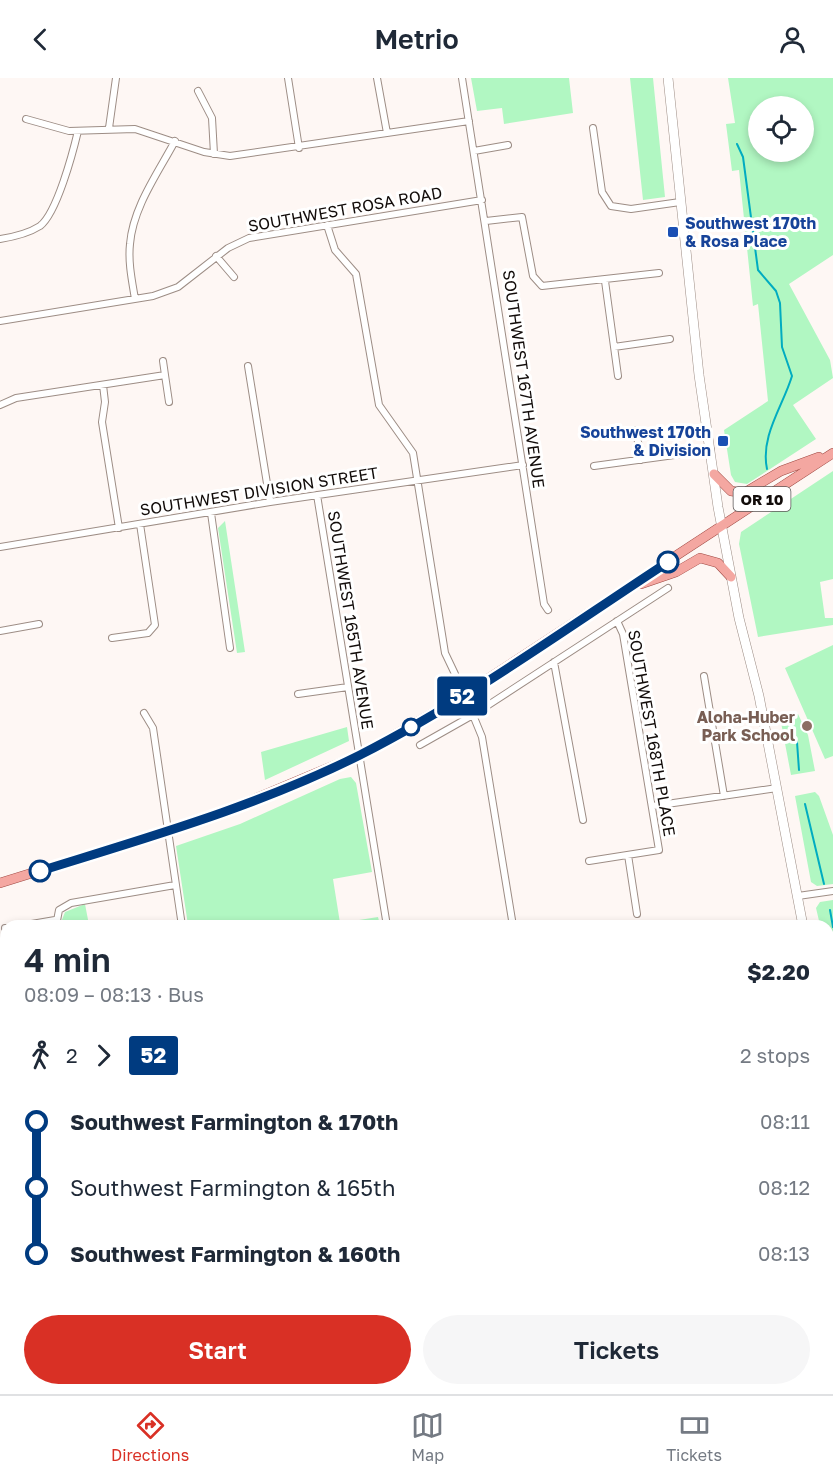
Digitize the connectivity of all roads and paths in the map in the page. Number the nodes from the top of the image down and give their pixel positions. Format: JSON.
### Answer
{"nodes":[{"id":1,"x":116,"y":78,"type":"edge"},
{"id":2,"x":288,"y":78,"type":"edge"},
{"id":3,"x":377,"y":78,"type":"edge"},
{"id":4,"x":462,"y":78,"type":"edge"},
{"id":5,"x":668,"y":78,"type":"edge"},
{"id":6,"x":198,"y":91,"type":"dead end"},
{"id":7,"x":26,"y":119,"type":"dead end"},
{"id":8,"x":469,"y":121,"type":"junction"},
{"id":9,"x":109,"y":128,"type":"junction"},
{"id":10,"x":593,"y":128,"type":"dead end"},
{"id":11,"x":78,"y":131,"type":"junction"},
{"id":12,"x":387,"y":134,"type":"junction"},
{"id":13,"x":175,"y":141,"type":"junction"},
{"id":14,"x":508,"y":145,"type":"dead end"},
{"id":15,"x":299,"y":148,"type":"junction"},
{"id":16,"x":474,"y":151,"type":"junction"},
{"id":17,"x":214,"y":154,"type":"junction"},
{"id":18,"x":482,"y":200,"type":"junction"},
{"id":19,"x":680,"y":202,"type":"junction"},
{"id":20,"x":486,"y":221,"type":"junction"},
{"id":21,"x":327,"y":225,"type":"junction"},
{"id":22,"x":0,"y":239,"type":"edge"},
{"id":23,"x":216,"y":256,"type":"junction"},
{"id":24,"x":658,"y":273,"type":"dead end"},
{"id":25,"x":234,"y":277,"type":"dead end"},
{"id":26,"x":605,"y":280,"type":"junction"},
{"id":27,"x":135,"y":299,"type":"junction"},
{"id":28,"x":0,"y":321,"type":"edge"},
{"id":29,"x":670,"y":339,"type":"dead end"},
{"id":30,"x":614,"y":347,"type":"junction"},
{"id":31,"x":163,"y":362,"type":"dead end"},
{"id":32,"x":248,"y":366,"type":"dead end"},
{"id":33,"x":165,"y":375,"type":"junction"},
{"id":34,"x":618,"y":376,"type":"dead end"},
{"id":35,"x":103,"y":385,"type":"junction"},
{"id":36,"x":169,"y":402,"type":"dead end"},
{"id":37,"x":0,"y":405,"type":"edge"},
{"id":38,"x":636,"y":430,"type":"dead end"},
{"id":39,"x":711,"y":450,"type":"junction"},
{"id":40,"x":833,"y":453,"type":"edge"},
{"id":41,"x":640,"y":460,"type":"junction"},
{"id":42,"x":523,"y":465,"type":"junction"},
{"id":43,"x":594,"y":466,"type":"dead end"},
{"id":44,"x":714,"y":474,"type":"junction"},
{"id":45,"x":419,"y":479,"type":"junction"},
{"id":46,"x":317,"y":495,"type":"junction"},
{"id":47,"x":270,"y":502,"type":"junction"},
{"id":48,"x":211,"y":513,"type":"junction"},
{"id":49,"x":140,"y":524,"type":"junction"},
{"id":50,"x":721,"y":525,"type":"junction"},
{"id":51,"x":119,"y":528,"type":"junction"},
{"id":52,"x":0,"y":547,"type":"edge"},
{"id":53,"x":731,"y":577,"type":"junction"},
{"id":54,"x":668,"y":588,"type":"dead end"},
{"id":55,"x":627,"y":589,"type":"junction"},
{"id":56,"x":548,"y":610,"type":"dead end"},
{"id":57,"x":617,"y":621,"type":"junction"},
{"id":58,"x":39,"y":624,"type":"dead end"},
{"id":59,"x":0,"y":631,"type":"edge"},
{"id":60,"x":112,"y":638,"type":"dead end"},
{"id":61,"x":230,"y":648,"type":"dead end"},
{"id":62,"x":554,"y":662,"type":"junction"},
{"id":63,"x":455,"y":674,"type":"dead end"},
{"id":64,"x":704,"y":676,"type":"dead end"},
{"id":65,"x":348,"y":687,"type":"junction"},
{"id":66,"x":298,"y":694,"type":"dead end"},
{"id":67,"x":144,"y":713,"type":"dead end"},
{"id":68,"x":473,"y":715,"type":"junction"},
{"id":69,"x":420,"y":745,"type":"dead end"},
{"id":70,"x":359,"y":755,"type":"junction"},
{"id":71,"x":777,"y":788,"type":"junction"},
{"id":72,"x":724,"y":796,"type":"junction"},
{"id":73,"x":652,"y":806,"type":"junction"},
{"id":74,"x":583,"y":820,"type":"dead end"},
{"id":75,"x":170,"y":831,"type":"junction"},
{"id":76,"x":628,"y":855,"type":"junction"},
{"id":77,"x":588,"y":861,"type":"dead end"},
{"id":78,"x":0,"y":883,"type":"edge"},
{"id":79,"x":175,"y":885,"type":"junction"},
{"id":80,"x":833,"y":891,"type":"edge"},
{"id":81,"x":798,"y":896,"type":"junction"},
{"id":82,"x":637,"y":915,"type":"dead end"},
{"id":83,"x":56,"y":920,"type":"edge"},
{"id":84,"x":181,"y":920,"type":"edge"},
{"id":85,"x":386,"y":920,"type":"edge"},
{"id":86,"x":512,"y":920,"type":"edge"},
{"id":87,"x":802,"y":920,"type":"edge"}],
"edges":[{"from":1,"to":9,"type":"street"},
{"from":2,"to":15,"type":"street"},
{"from":3,"to":12,"type":"street"},
{"from":4,"to":8,"type":"street","name":"SOUTHWEST 167TH AVENUE"},
{"from":5,"to":19,"type":"main road"},
{"from":6,"to":17,"type":"street"},
{"from":7,"to":11,"type":"street"},
{"from":8,"to":12,"type":"street"},
{"from":8,"to":16,"type":"street","name":"SOUTHWEST 167TH AVENUE"},
{"from":9,"to":11,"type":"street"},
{"from":9,"to":13,"type":"street"},
{"from":10,"to":19,"type":"street"},
{"from":11,"to":22,"type":"street"},
{"from":12,"to":15,"type":"street"},
{"from":13,"to":17,"type":"street"},
{"from":13,"to":27,"type":"street"},
{"from":14,"to":16,"type":"street"},
{"from":15,"to":17,"type":"street"},
{"from":16,"to":18,"type":"street","name":"SOUTHWEST 167TH AVENUE"},
{"from":18,"to":20,"type":"street","name":"SOUTHWEST 167TH AVENUE"},
{"from":18,"to":21,"type":"street","name":"SOUTHWEST ROSA ROAD"},
{"from":19,"to":39,"type":"main road"},
{"from":20,"to":26,"type":"street"},
{"from":20,"to":42,"type":"street","name":"SOUTHWEST 167TH AVENUE"},
{"from":21,"to":23,"type":"street","name":"SOUTHWEST ROSA ROAD"},
{"from":21,"to":45,"type":"street"},
{"from":23,"to":25,"type":"street"},
{"from":23,"to":27,"type":"street","name":"SOUTHWEST ROSA ROAD"},
{"from":24,"to":26,"type":"street"},
{"from":26,"to":30,"type":"street"},
{"from":27,"to":28,"type":"street","name":"SOUTHWEST ROSA ROAD"},
{"from":29,"to":30,"type":"street"},
{"from":30,"to":34,"type":"street"},
{"from":31,"to":33,"type":"street"},
{"from":32,"to":47,"type":"street"},
{"from":33,"to":35,"type":"street"},
{"from":33,"to":36,"type":"street"},
{"from":35,"to":37,"type":"street"},
{"from":35,"to":51,"type":"street"},
{"from":38,"to":41,"type":"street"},
{"from":39,"to":41,"type":"street"},
{"from":39,"to":44,"type":"main road"},
{"from":40,"to":44,"type":"main road"},
{"from":40,"to":50,"type":"main road","number":"OR 10"},
{"from":41,"to":43,"type":"street"},
{"from":42,"to":45,"type":"street","name":"SOUTHWEST DIVISION STREET"},
{"from":42,"to":56,"type":"street","name":"SOUTHWEST 167TH AVENUE"},
{"from":44,"to":50,"type":"main road"},
{"from":45,"to":46,"type":"street","name":"SOUTHWEST DIVISION STREET"},
{"from":45,"to":63,"type":"street"},
{"from":46,"to":47,"type":"street","name":"SOUTHWEST DIVISION STREET"},
{"from":46,"to":65,"type":"street","name":"SOUTHWEST 165TH AVENUE"},
{"from":47,"to":48,"type":"street","name":"SOUTHWEST DIVISION STREET"},
{"from":48,"to":49,"type":"street","name":"SOUTHWEST DIVISION STREET"},
{"from":48,"to":61,"type":"street"},
{"from":49,"to":51,"type":"street","name":"SOUTHWEST DIVISION STREET"},
{"from":49,"to":60,"type":"street"},
{"from":50,"to":53,"type":"main road"},
{"from":50,"to":55,"type":"main road","number":"OR 10"},
{"from":51,"to":52,"type":"street","name":"SOUTHWEST DIVISION STREET"},
{"from":53,"to":55,"type":"main road"},
{"from":53,"to":71,"type":"main road"},
{"from":54,"to":57,"type":"street"},
{"from":55,"to":70,"type":"main road","number":"OR 10"},
{"from":57,"to":62,"type":"street"},
{"from":57,"to":73,"type":"street","name":"SOUTHWEST 168TH PLACE"},
{"from":58,"to":59,"type":"street"},
{"from":62,"to":68,"type":"street"},
{"from":62,"to":74,"type":"street"},
{"from":64,"to":72,"type":"street"},
{"from":65,"to":66,"type":"street"},
{"from":65,"to":70,"type":"street","name":"SOUTHWEST 165TH AVENUE"},
{"from":67,"to":75,"type":"street"},
{"from":68,"to":69,"type":"street"},
{"from":68,"to":86,"type":"street"},
{"from":70,"to":75,"type":"main road","number":"OR 10"},
{"from":70,"to":85,"type":"street","name":"SOUTHWEST 165TH AVENUE"},
{"from":71,"to":72,"type":"street"},
{"from":71,"to":81,"type":"main road"},
{"from":72,"to":73,"type":"street"},
{"from":73,"to":76,"type":"street","name":"SOUTHWEST 168TH PLACE"},
{"from":75,"to":78,"type":"main road","number":"OR 10"},
{"from":75,"to":79,"type":"street"},
{"from":76,"to":77,"type":"street"},
{"from":76,"to":82,"type":"street"},
{"from":79,"to":83,"type":"street"},
{"from":79,"to":84,"type":"street"},
{"from":80,"to":81,"type":"street"},
{"from":81,"to":87,"type":"main road"}]}
